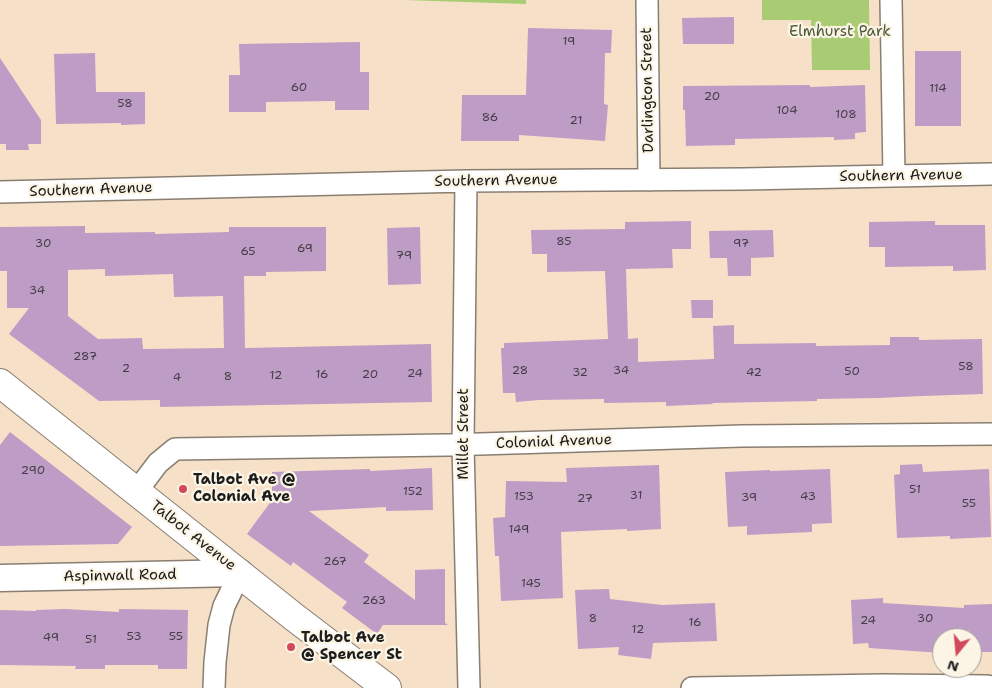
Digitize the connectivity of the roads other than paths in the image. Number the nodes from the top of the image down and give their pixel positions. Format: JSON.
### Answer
{"nodes":[{"id":1,"x":647,"y":0,"type":"edge"},
{"id":2,"x":890,"y":0,"type":"edge"},
{"id":3,"x":992,"y":174,"type":"edge"},
{"id":4,"x":894,"y":176,"type":"junction"},
{"id":5,"x":649,"y":180,"type":"junction"},
{"id":6,"x":466,"y":181,"type":"junction"},
{"id":7,"x":0,"y":192,"type":"edge"},
{"id":8,"x":0,"y":383,"type":"edge"},
{"id":9,"x":992,"y":434,"type":"edge"},
{"id":10,"x":463,"y":445,"type":"junction"},
{"id":11,"x":136,"y":492,"type":"junction"},
{"id":12,"x":240,"y":573,"type":"junction"},
{"id":13,"x":0,"y":578,"type":"edge"},
{"id":14,"x":992,"y":687,"type":"edge"},
{"id":15,"x":214,"y":688,"type":"edge"},
{"id":16,"x":386,"y":688,"type":"edge"},
{"id":17,"x":469,"y":688,"type":"edge"},
{"id":18,"x":692,"y":688,"type":"edge"}],
"edges":[{"from":1,"to":5,"type":"street","name":"Darlington Street"},
{"from":2,"to":4,"type":"street"},
{"from":3,"to":4,"type":"street","name":"Southern Avenue"},
{"from":4,"to":5,"type":"street","name":"Southern Avenue"},
{"from":5,"to":6,"type":"street","name":"Southern Avenue"},
{"from":6,"to":7,"type":"street","name":"Southern Avenue"},
{"from":6,"to":10,"type":"street","name":"Millet Street"},
{"from":8,"to":11,"type":"main road","name":"Talbot Avenue"},
{"from":9,"to":10,"type":"street","name":"Colonial Avenue"},
{"from":10,"to":11,"type":"street","name":"Colonial Avenue"},
{"from":10,"to":17,"type":"street","name":"Millet Street"},
{"from":11,"to":12,"type":"main road","name":"Talbot Avenue"},
{"from":12,"to":13,"type":"street","name":"Aspinwall Road"},
{"from":12,"to":15,"type":"street"},
{"from":12,"to":16,"type":"main road","name":"Talbot Avenue"},
{"from":14,"to":18,"type":"street"}]}
